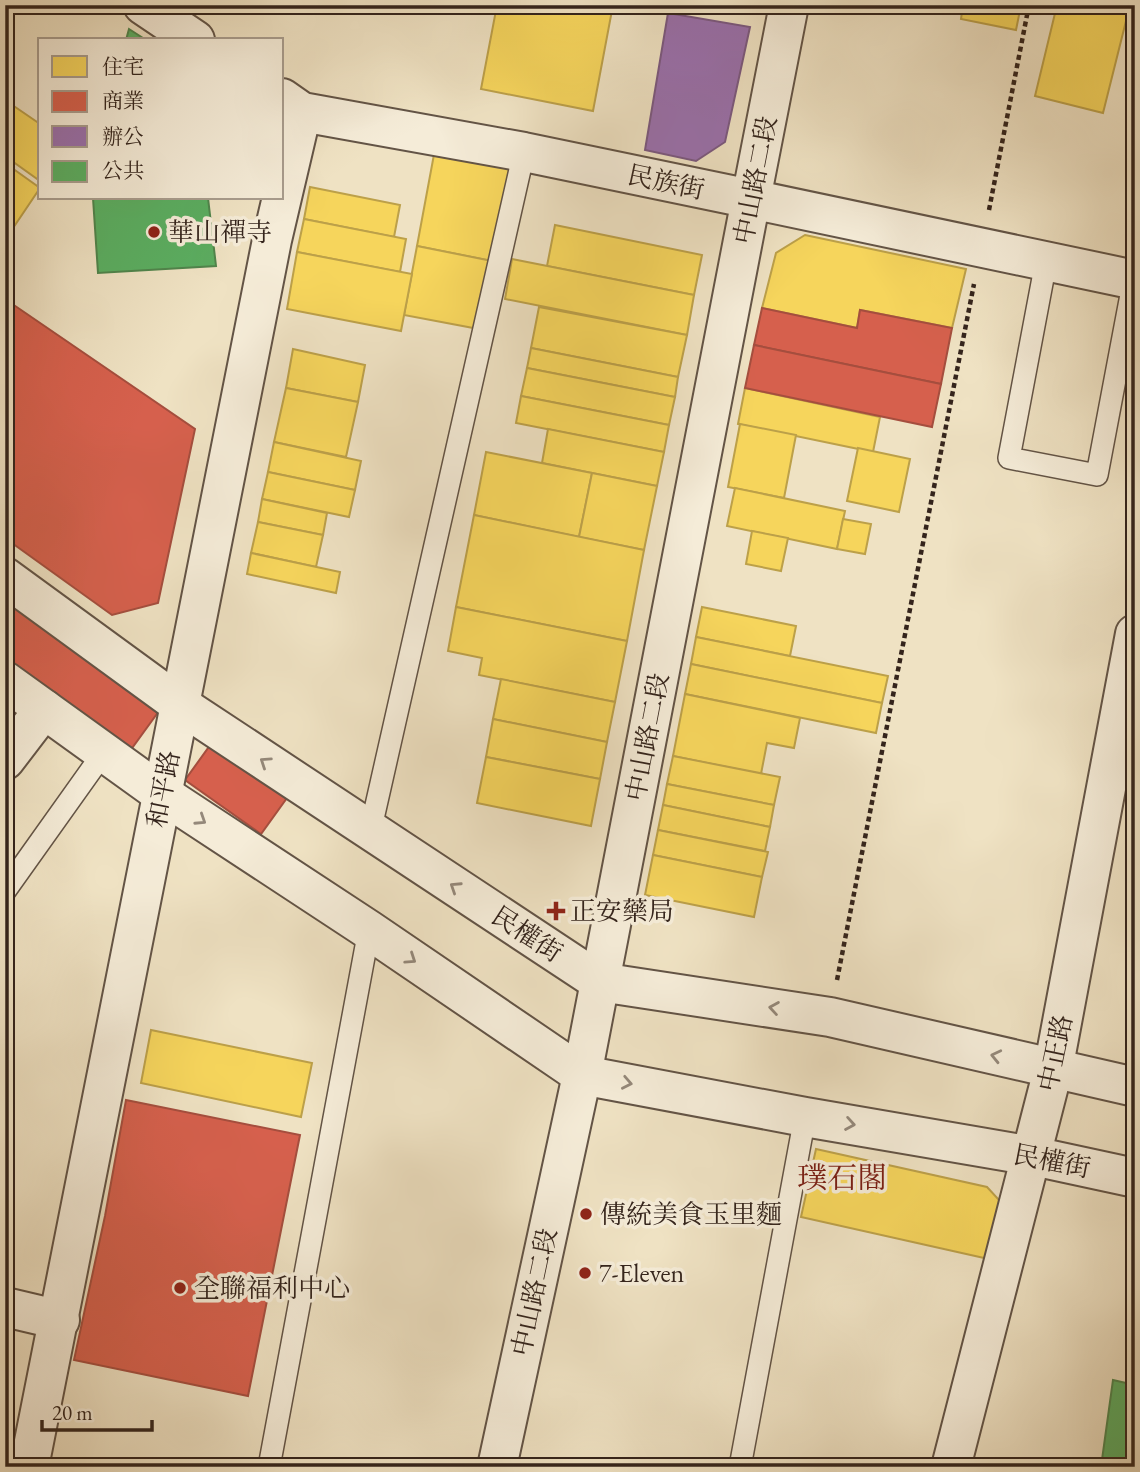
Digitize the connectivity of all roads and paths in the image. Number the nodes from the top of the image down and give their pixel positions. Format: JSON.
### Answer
{"nodes":[{"id":1,"x":143,"y":5,"type":"edge"},
{"id":2,"x":789,"y":5,"type":"edge"},
{"id":3,"x":1029,"y":5,"type":"edge"},
{"id":4,"x":192,"y":38,"type":"edge"},
{"id":5,"x":292,"y":105,"type":"edge"},
{"id":6,"x":524,"y":152,"type":"junction"},
{"id":7,"x":284,"y":159,"type":"edge"},
{"id":8,"x":751,"y":199,"type":"junction"},
{"id":9,"x":278,"y":200,"type":"edge"},
{"id":10,"x":981,"y":248,"type":"junction"},
{"id":11,"x":1046,"y":262,"type":"junction"},
{"id":12,"x":1134,"y":279,"type":"edge"},
{"id":13,"x":5,"y":577,"type":"edge"},
{"id":14,"x":1135,"y":634,"type":"edge"},
{"id":15,"x":5,"y":681,"type":"edge"},
{"id":16,"x":179,"y":704,"type":"junction"},
{"id":17,"x":44,"y":709,"type":"junction"},
{"id":18,"x":104,"y":752,"type":"junction"},
{"id":19,"x":5,"y":760,"type":"edge"},
{"id":20,"x":162,"y":794,"type":"junction"},
{"id":21,"x":370,"y":832,"type":"junction"},
{"id":22,"x":5,"y":891,"type":"edge"},
{"id":23,"x":369,"y":930,"type":"junction"},
{"id":24,"x":600,"y":982,"type":"junction"},
{"id":25,"x":830,"y":1017,"type":"junction"},
{"id":26,"x":1053,"y":1070,"type":"junction"},
{"id":27,"x":582,"y":1075,"type":"junction"},
{"id":28,"x":1135,"y":1087,"type":"edge"},
{"id":29,"x":805,"y":1117,"type":"junction"},
{"id":30,"x":1032,"y":1156,"type":"junction"},
{"id":31,"x":1135,"y":1178,"type":"edge"},
{"id":32,"x":5,"y":1307,"type":"edge"},
{"id":33,"x":60,"y":1320,"type":"junction"},
{"id":34,"x":29,"y":1467,"type":"edge"},
{"id":35,"x":270,"y":1467,"type":"edge"},
{"id":36,"x":497,"y":1467,"type":"edge"},
{"id":37,"x":740,"y":1467,"type":"edge"},
{"id":38,"x":951,"y":1467,"type":"edge"}],
"edges":[{"from":1,"to":4,"type":"street"},
{"from":2,"to":8,"type":"street","name":"中山路二段"},
{"from":3,"to":10,"type":"path"},
{"from":5,"to":6,"type":"street","name":"民族街"},
{"from":5,"to":7,"type":"street","name":"和平路"},
{"from":6,"to":8,"type":"street","name":"民族街"},
{"from":6,"to":21,"type":"lane"},
{"from":8,"to":10,"type":"street","name":"民族街"},
{"from":8,"to":24,"type":"street","name":"中山路二段"},
{"from":9,"to":16,"type":"street","name":"和平路"},
{"from":10,"to":11,"type":"street","name":"民族街"},
{"from":10,"to":25,"type":"path"},
{"from":11,"to":12,"type":"street","name":"民族街"},
{"from":11,"to":12,"type":"lane"},
{"from":13,"to":16,"type":"street","name":"民權街"},
{"from":14,"to":26,"type":"street","name":"中正路"},
{"from":15,"to":17,"type":"street","name":"民權街"},
{"from":16,"to":20,"type":"street","name":"和平路"},
{"from":21,"to":16,"type":"street","name":"民權街","one_way":true},
{"from":17,"to":18,"type":"street","name":"民權街"},
{"from":17,"to":19,"type":"street"},
{"from":18,"to":20,"type":"street","name":"民權街"},
{"from":18,"to":22,"type":"lane"},
{"from":20,"to":23,"type":"street","name":"民權街","one_way":true},
{"from":20,"to":33,"type":"street","name":"和平路"},
{"from":24,"to":21,"type":"street","name":"民權街","one_way":true},
{"from":23,"to":27,"type":"street","name":"民權街","one_way":true},
{"from":23,"to":35,"type":"lane"},
{"from":25,"to":24,"type":"street","name":"民權街","one_way":true},
{"from":24,"to":27,"type":"street","name":"中山路二段"},
{"from":26,"to":25,"type":"street","name":"民權街","one_way":true},
{"from":26,"to":28,"type":"street","name":"民權街"},
{"from":26,"to":30,"type":"street","name":"中正路"},
{"from":27,"to":29,"type":"street","name":"民權街","one_way":true},
{"from":27,"to":36,"type":"street","name":"中山路二段"},
{"from":29,"to":30,"type":"street","name":"民權街","one_way":true},
{"from":29,"to":37,"type":"lane"},
{"from":30,"to":31,"type":"street","name":"民權街"},
{"from":30,"to":38,"type":"street","name":"中正路"},
{"from":32,"to":33,"type":"street"},
{"from":33,"to":34,"type":"street","name":"和平路"}]}
